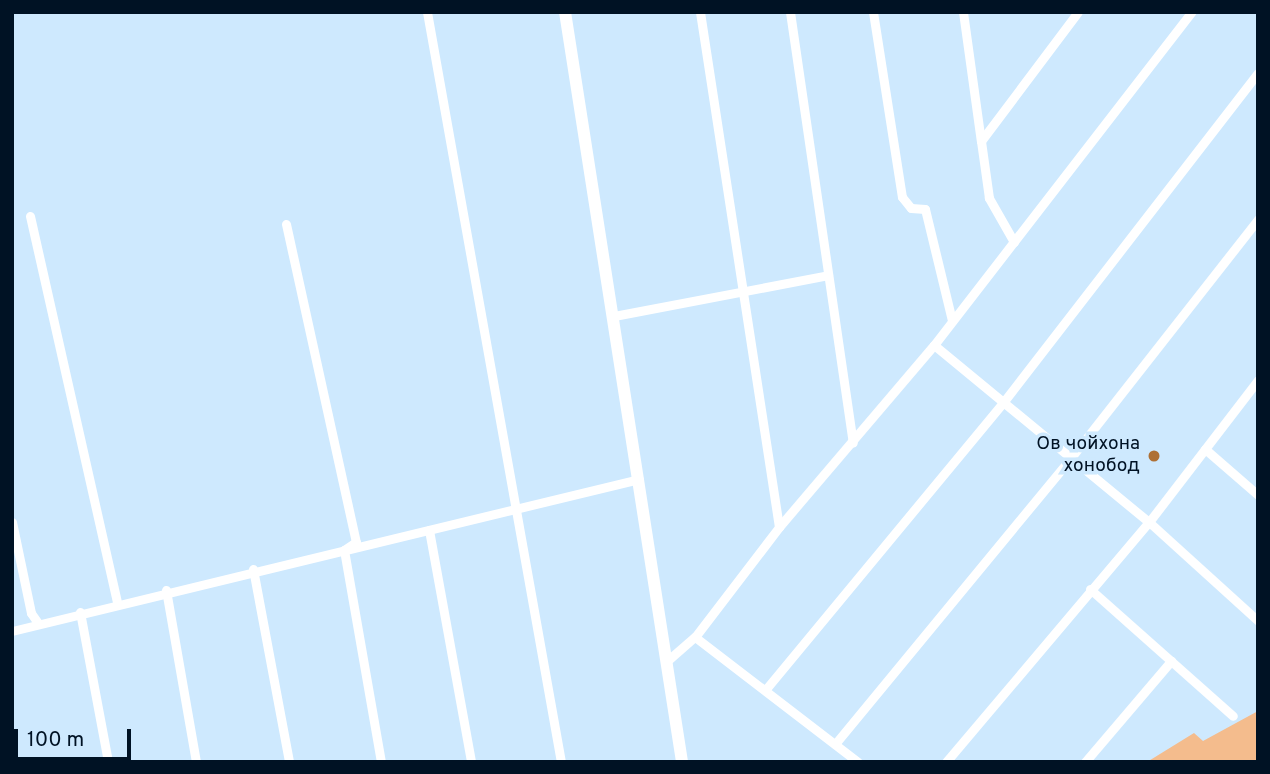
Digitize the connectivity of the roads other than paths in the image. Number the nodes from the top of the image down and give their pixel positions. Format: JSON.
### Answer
{"nodes":[{"id":1,"x":427,"y":12,"type":"edge"},
{"id":2,"x":565,"y":12,"type":"edge"},
{"id":3,"x":700,"y":12,"type":"edge"},
{"id":4,"x":790,"y":12,"type":"edge"},
{"id":5,"x":873,"y":12,"type":"edge"},
{"id":6,"x":1078,"y":12,"type":"edge"},
{"id":7,"x":1191,"y":12,"type":"edge"},
{"id":8,"x":965,"y":14,"type":"edge"},
{"id":9,"x":1258,"y":73,"type":"edge"},
{"id":10,"x":981,"y":141,"type":"junction"},
{"id":11,"x":30,"y":216,"type":"dead end"},
{"id":12,"x":1258,"y":219,"type":"edge"},
{"id":13,"x":286,"y":224,"type":"dead end"},
{"id":14,"x":1014,"y":242,"type":"junction"},
{"id":15,"x":828,"y":275,"type":"junction"},
{"id":16,"x":741,"y":293,"type":"junction"},
{"id":17,"x":614,"y":316,"type":"junction"},
{"id":18,"x":952,"y":321,"type":"junction"},
{"id":19,"x":934,"y":345,"type":"junction"},
{"id":20,"x":1258,"y":380,"type":"edge"},
{"id":21,"x":1005,"y":400,"type":"junction"},
{"id":22,"x":853,"y":442,"type":"junction"},
{"id":23,"x":1205,"y":449,"type":"junction"},
{"id":24,"x":1070,"y":459,"type":"junction"},
{"id":25,"x":639,"y":479,"type":"junction"},
{"id":26,"x":1258,"y":495,"type":"edge"},
{"id":27,"x":518,"y":509,"type":"junction"},
{"id":28,"x":12,"y":522,"type":"edge"},
{"id":29,"x":1149,"y":522,"type":"junction"},
{"id":30,"x":779,"y":527,"type":"junction"},
{"id":31,"x":429,"y":530,"type":"junction"},
{"id":32,"x":344,"y":550,"type":"junction"},
{"id":33,"x":253,"y":569,"type":"junction"},
{"id":34,"x":1090,"y":589,"type":"junction"},
{"id":35,"x":166,"y":590,"type":"junction"},
{"id":36,"x":117,"y":603,"type":"junction"},
{"id":37,"x":80,"y":612,"type":"junction"},
{"id":38,"x":1258,"y":621,"type":"edge"},
{"id":39,"x":38,"y":623,"type":"junction"},
{"id":40,"x":12,"y":631,"type":"edge"},
{"id":41,"x":695,"y":636,"type":"junction"},
{"id":42,"x":667,"y":661,"type":"junction"},
{"id":43,"x":1171,"y":661,"type":"junction"},
{"id":44,"x":765,"y":689,"type":"junction"},
{"id":45,"x":1233,"y":716,"type":"dead end"},
{"id":46,"x":835,"y":744,"type":"junction"},
{"id":47,"x":108,"y":762,"type":"edge"},
{"id":48,"x":196,"y":762,"type":"edge"},
{"id":49,"x":289,"y":762,"type":"edge"},
{"id":50,"x":381,"y":762,"type":"edge"},
{"id":51,"x":471,"y":762,"type":"edge"},
{"id":52,"x":561,"y":762,"type":"edge"},
{"id":53,"x":682,"y":762,"type":"edge"},
{"id":54,"x":858,"y":762,"type":"edge"},
{"id":55,"x":946,"y":762,"type":"edge"},
{"id":56,"x":1085,"y":762,"type":"edge"}],
"edges":[{"from":1,"to":27,"type":"street"},
{"from":2,"to":17,"type":"main road"},
{"from":3,"to":16,"type":"street"},
{"from":4,"to":15,"type":"street"},
{"from":5,"to":18,"type":"street"},
{"from":6,"to":10,"type":"street"},
{"from":7,"to":14,"type":"street"},
{"from":8,"to":10,"type":"street"},
{"from":9,"to":21,"type":"street"},
{"from":10,"to":14,"type":"street"},
{"from":11,"to":36,"type":"street"},
{"from":12,"to":24,"type":"street"},
{"from":13,"to":32,"type":"street"},
{"from":14,"to":18,"type":"street"},
{"from":15,"to":16,"type":"street"},
{"from":15,"to":22,"type":"street"},
{"from":16,"to":17,"type":"street"},
{"from":16,"to":30,"type":"street"},
{"from":17,"to":25,"type":"main road"},
{"from":18,"to":19,"type":"street"},
{"from":19,"to":21,"type":"street"},
{"from":19,"to":22,"type":"street"},
{"from":20,"to":23,"type":"street"},
{"from":21,"to":24,"type":"street"},
{"from":21,"to":44,"type":"street"},
{"from":22,"to":30,"type":"street"},
{"from":23,"to":26,"type":"street"},
{"from":23,"to":29,"type":"street"},
{"from":24,"to":29,"type":"street"},
{"from":24,"to":46,"type":"street"},
{"from":25,"to":27,"type":"street"},
{"from":25,"to":42,"type":"main road"},
{"from":27,"to":31,"type":"street"},
{"from":27,"to":52,"type":"street"},
{"from":28,"to":39,"type":"street"},
{"from":29,"to":34,"type":"street"},
{"from":29,"to":38,"type":"street"},
{"from":30,"to":41,"type":"street"},
{"from":31,"to":32,"type":"street"},
{"from":31,"to":51,"type":"street"},
{"from":32,"to":33,"type":"street"},
{"from":32,"to":50,"type":"street"},
{"from":33,"to":35,"type":"street"},
{"from":33,"to":49,"type":"street"},
{"from":34,"to":43,"type":"street"},
{"from":34,"to":55,"type":"street"},
{"from":35,"to":36,"type":"street"},
{"from":35,"to":48,"type":"street"},
{"from":36,"to":37,"type":"street"},
{"from":37,"to":39,"type":"street"},
{"from":37,"to":47,"type":"street"},
{"from":39,"to":40,"type":"street"},
{"from":41,"to":42,"type":"street"},
{"from":41,"to":44,"type":"street"},
{"from":42,"to":53,"type":"main road"},
{"from":43,"to":45,"type":"street"},
{"from":43,"to":56,"type":"street"},
{"from":44,"to":46,"type":"street"},
{"from":46,"to":54,"type":"street"}]}
